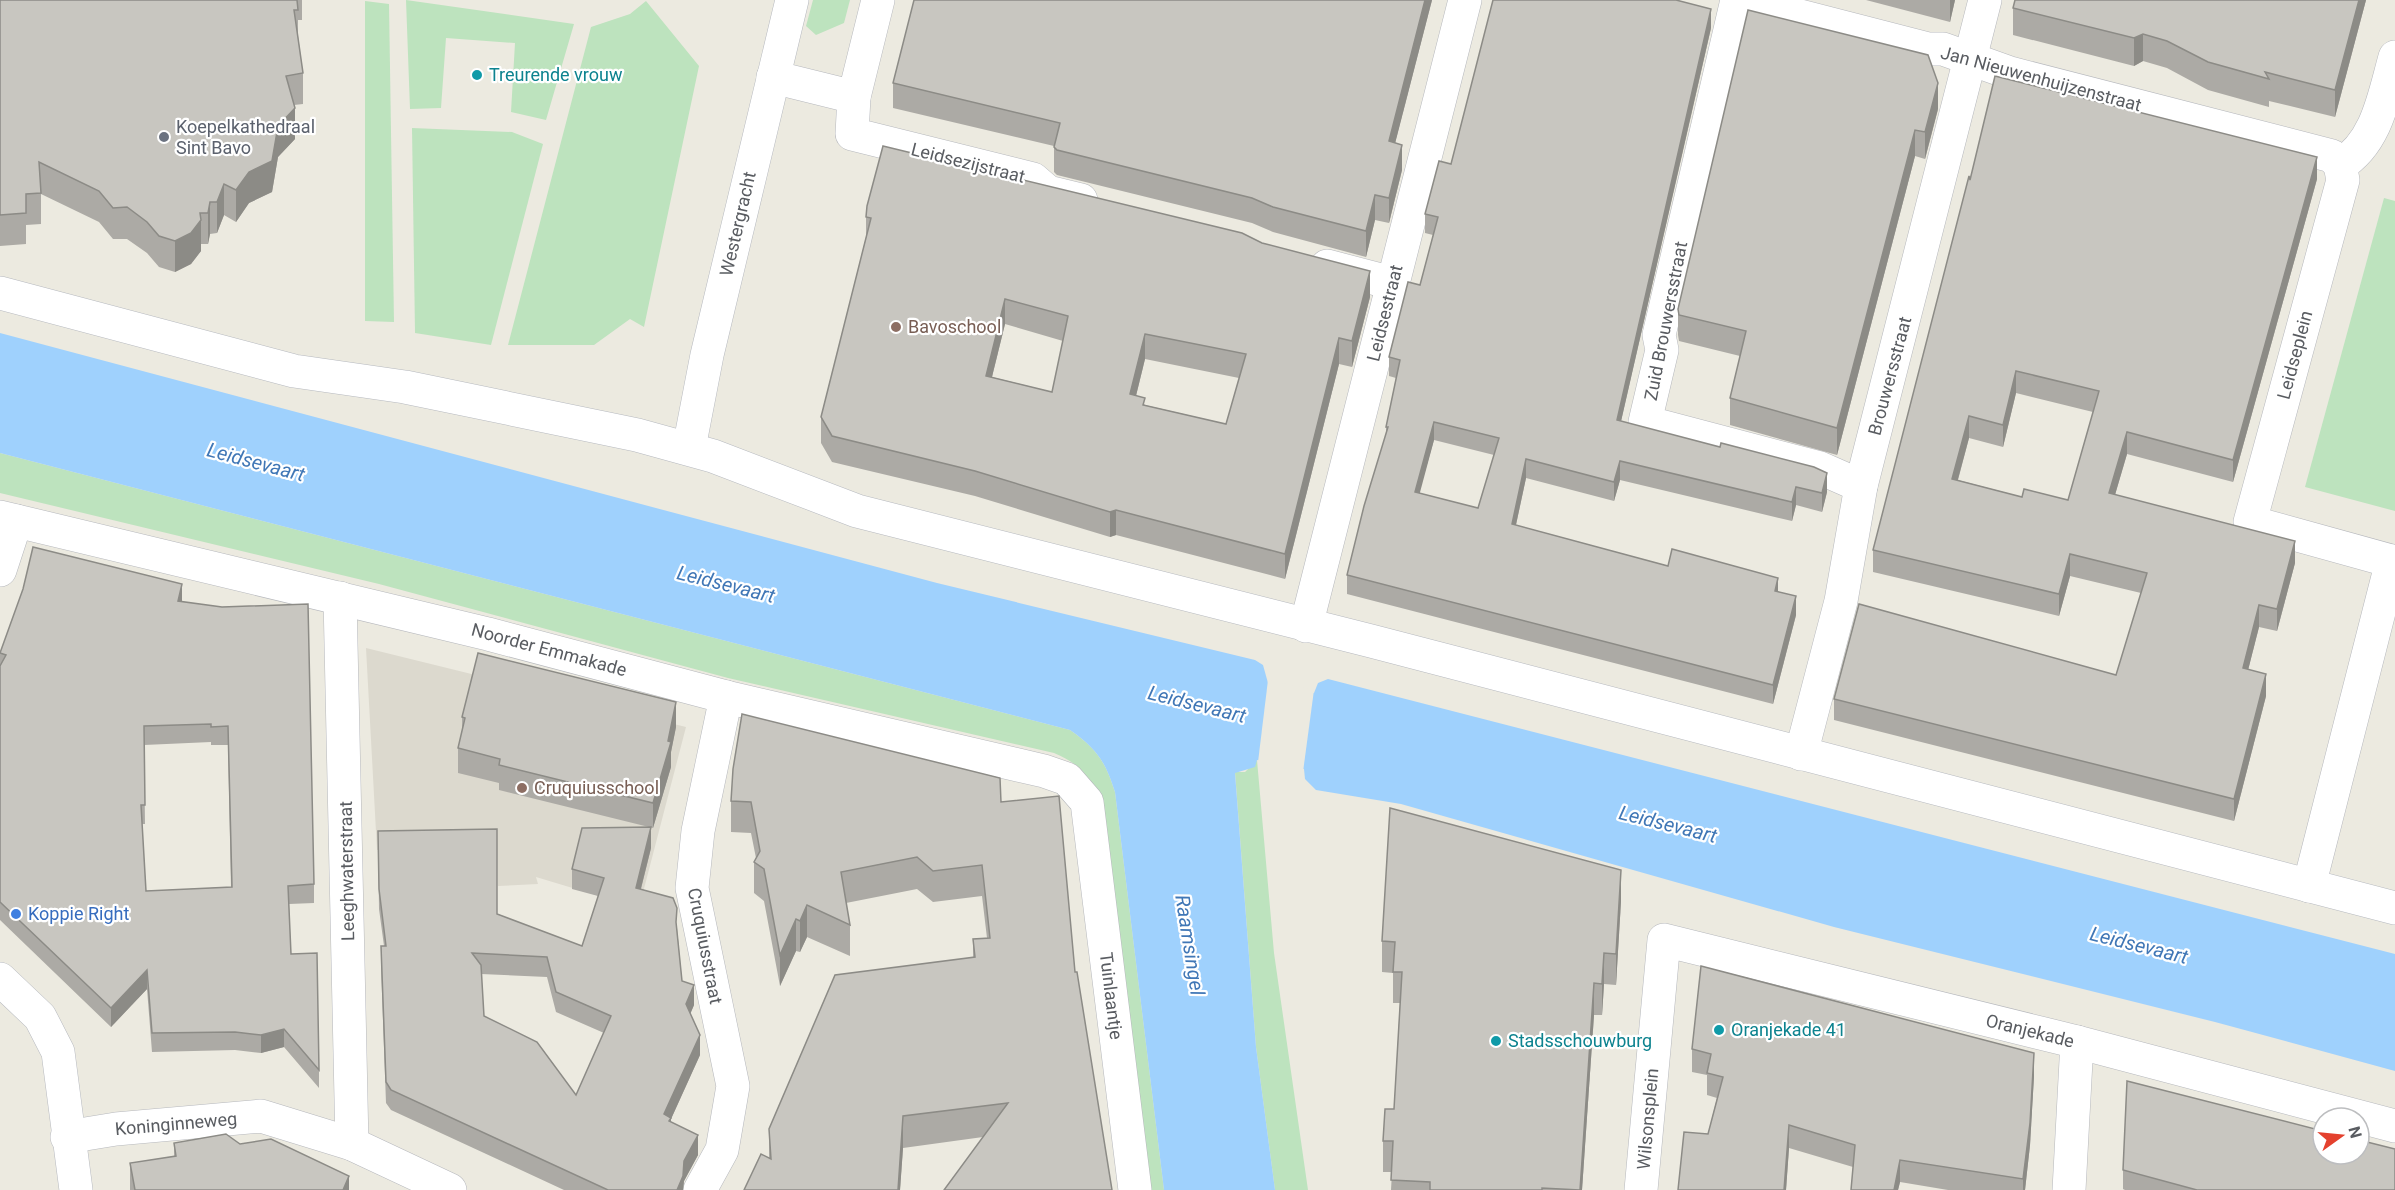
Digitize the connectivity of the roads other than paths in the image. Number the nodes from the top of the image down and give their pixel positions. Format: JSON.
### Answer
{"nodes":[{"id":1,"x":792,"y":0,"type":"edge"},
{"id":2,"x":878,"y":0,"type":"edge"},
{"id":3,"x":1465,"y":0,"type":"edge"},
{"id":4,"x":1737,"y":0,"type":"edge"},
{"id":5,"x":1985,"y":0,"type":"edge"},
{"id":6,"x":2395,"y":57,"type":"edge"},
{"id":7,"x":1971,"y":59,"type":"junction"},
{"id":8,"x":773,"y":77,"type":"junction"},
{"id":9,"x":854,"y":97,"type":"junction"},
{"id":10,"x":2340,"y":165,"type":"junction"},
{"id":11,"x":1115,"y":208,"type":"edge"},
{"id":12,"x":1301,"y":259,"type":"edge"},
{"id":13,"x":1392,"y":283,"type":"junction"},
{"id":14,"x":0,"y":293,"type":"edge"},
{"id":15,"x":701,"y":452,"type":"junction"},
{"id":16,"x":1861,"y":486,"type":"junction"},
{"id":17,"x":8,"y":519,"type":"edge"},
{"id":18,"x":2394,"y":561,"type":"edge"},
{"id":19,"x":0,"y":570,"type":"edge"},
{"id":20,"x":340,"y":598,"type":"junction"},
{"id":21,"x":1306,"y":626,"type":"junction"},
{"id":22,"x":726,"y":697,"type":"junction"},
{"id":23,"x":1801,"y":754,"type":"junction"},
{"id":24,"x":1087,"y":801,"type":"joint"},
{"id":25,"x":2309,"y":886,"type":"junction"},
{"id":26,"x":2395,"y":909,"type":"edge"},
{"id":27,"x":1664,"y":940,"type":"joint"},
{"id":28,"x":0,"y":979,"type":"edge"},
{"id":29,"x":2077,"y":1042,"type":"junction"},
{"id":30,"x":2395,"y":1126,"type":"edge"},
{"id":31,"x":68,"y":1137,"type":"junction"},
{"id":32,"x":352,"y":1144,"type":"junction"},
{"id":33,"x":76,"y":1190,"type":"edge"},
{"id":34,"x":450,"y":1190,"type":"edge"},
{"id":35,"x":700,"y":1190,"type":"edge"},
{"id":36,"x":1135,"y":1190,"type":"edge"},
{"id":37,"x":1641,"y":1190,"type":"edge"},
{"id":38,"x":2069,"y":1190,"type":"edge"}],
"edges":[{"from":1,"to":8,"type":"street","name":"Westergracht"},
{"from":2,"to":9,"type":"street"},
{"from":3,"to":13,"type":"street","name":"Leidsestraat"},
{"from":4,"to":7,"type":"street","name":"Jan Nieuwenhuijzenstraat"},
{"from":4,"to":16,"type":"street","name":"Zuid Brouwersstraat"},
{"from":5,"to":7,"type":"street","name":"Brouwersstraat"},
{"from":6,"to":10,"type":"street"},
{"from":7,"to":10,"type":"street","name":"Jan Nieuwenhuijzenstraat"},
{"from":7,"to":16,"type":"street","name":"Brouwersstraat"},
{"from":8,"to":9,"type":"street"},
{"from":8,"to":15,"type":"street","name":"Westergracht"},
{"from":9,"to":11,"type":"street","name":"Leidsezijstraat"},
{"from":10,"to":18,"type":"street","name":"Leidseplein"},
{"from":12,"to":13,"type":"street"},
{"from":13,"to":21,"type":"street","name":"Leidsestraat"},
{"from":14,"to":15,"type":"street"},
{"from":15,"to":21,"type":"street"},
{"from":16,"to":23,"type":"street","name":"Brouwersstraat"},
{"from":17,"to":19,"type":"street"},
{"from":17,"to":20,"type":"street","name":"Noorder Emmakade"},
{"from":18,"to":25,"type":"street","name":"Leidseplein"},
{"from":20,"to":22,"type":"street","name":"Noorder Emmakade"},
{"from":20,"to":32,"type":"street","name":"Leeghwaterstraat"},
{"from":21,"to":23,"type":"street"},
{"from":22,"to":24,"type":"street","name":"Noorder Emmakade"},
{"from":22,"to":35,"type":"street","name":"Cruquiusstraat"},
{"from":23,"to":25,"type":"street"},
{"from":24,"to":36,"type":"street","name":"Tuinlaantje"},
{"from":25,"to":26,"type":"street"},
{"from":27,"to":29,"type":"street","name":"Oranjekade"},
{"from":27,"to":37,"type":"street","name":"Wilsonsplein"},
{"from":28,"to":31,"type":"street"},
{"from":29,"to":30,"type":"street","name":"Oranjekade"},
{"from":29,"to":38,"type":"street"},
{"from":31,"to":32,"type":"street","name":"Koninginneweg"},
{"from":31,"to":33,"type":"street"},
{"from":32,"to":34,"type":"street","name":"Koninginneweg"}]}
